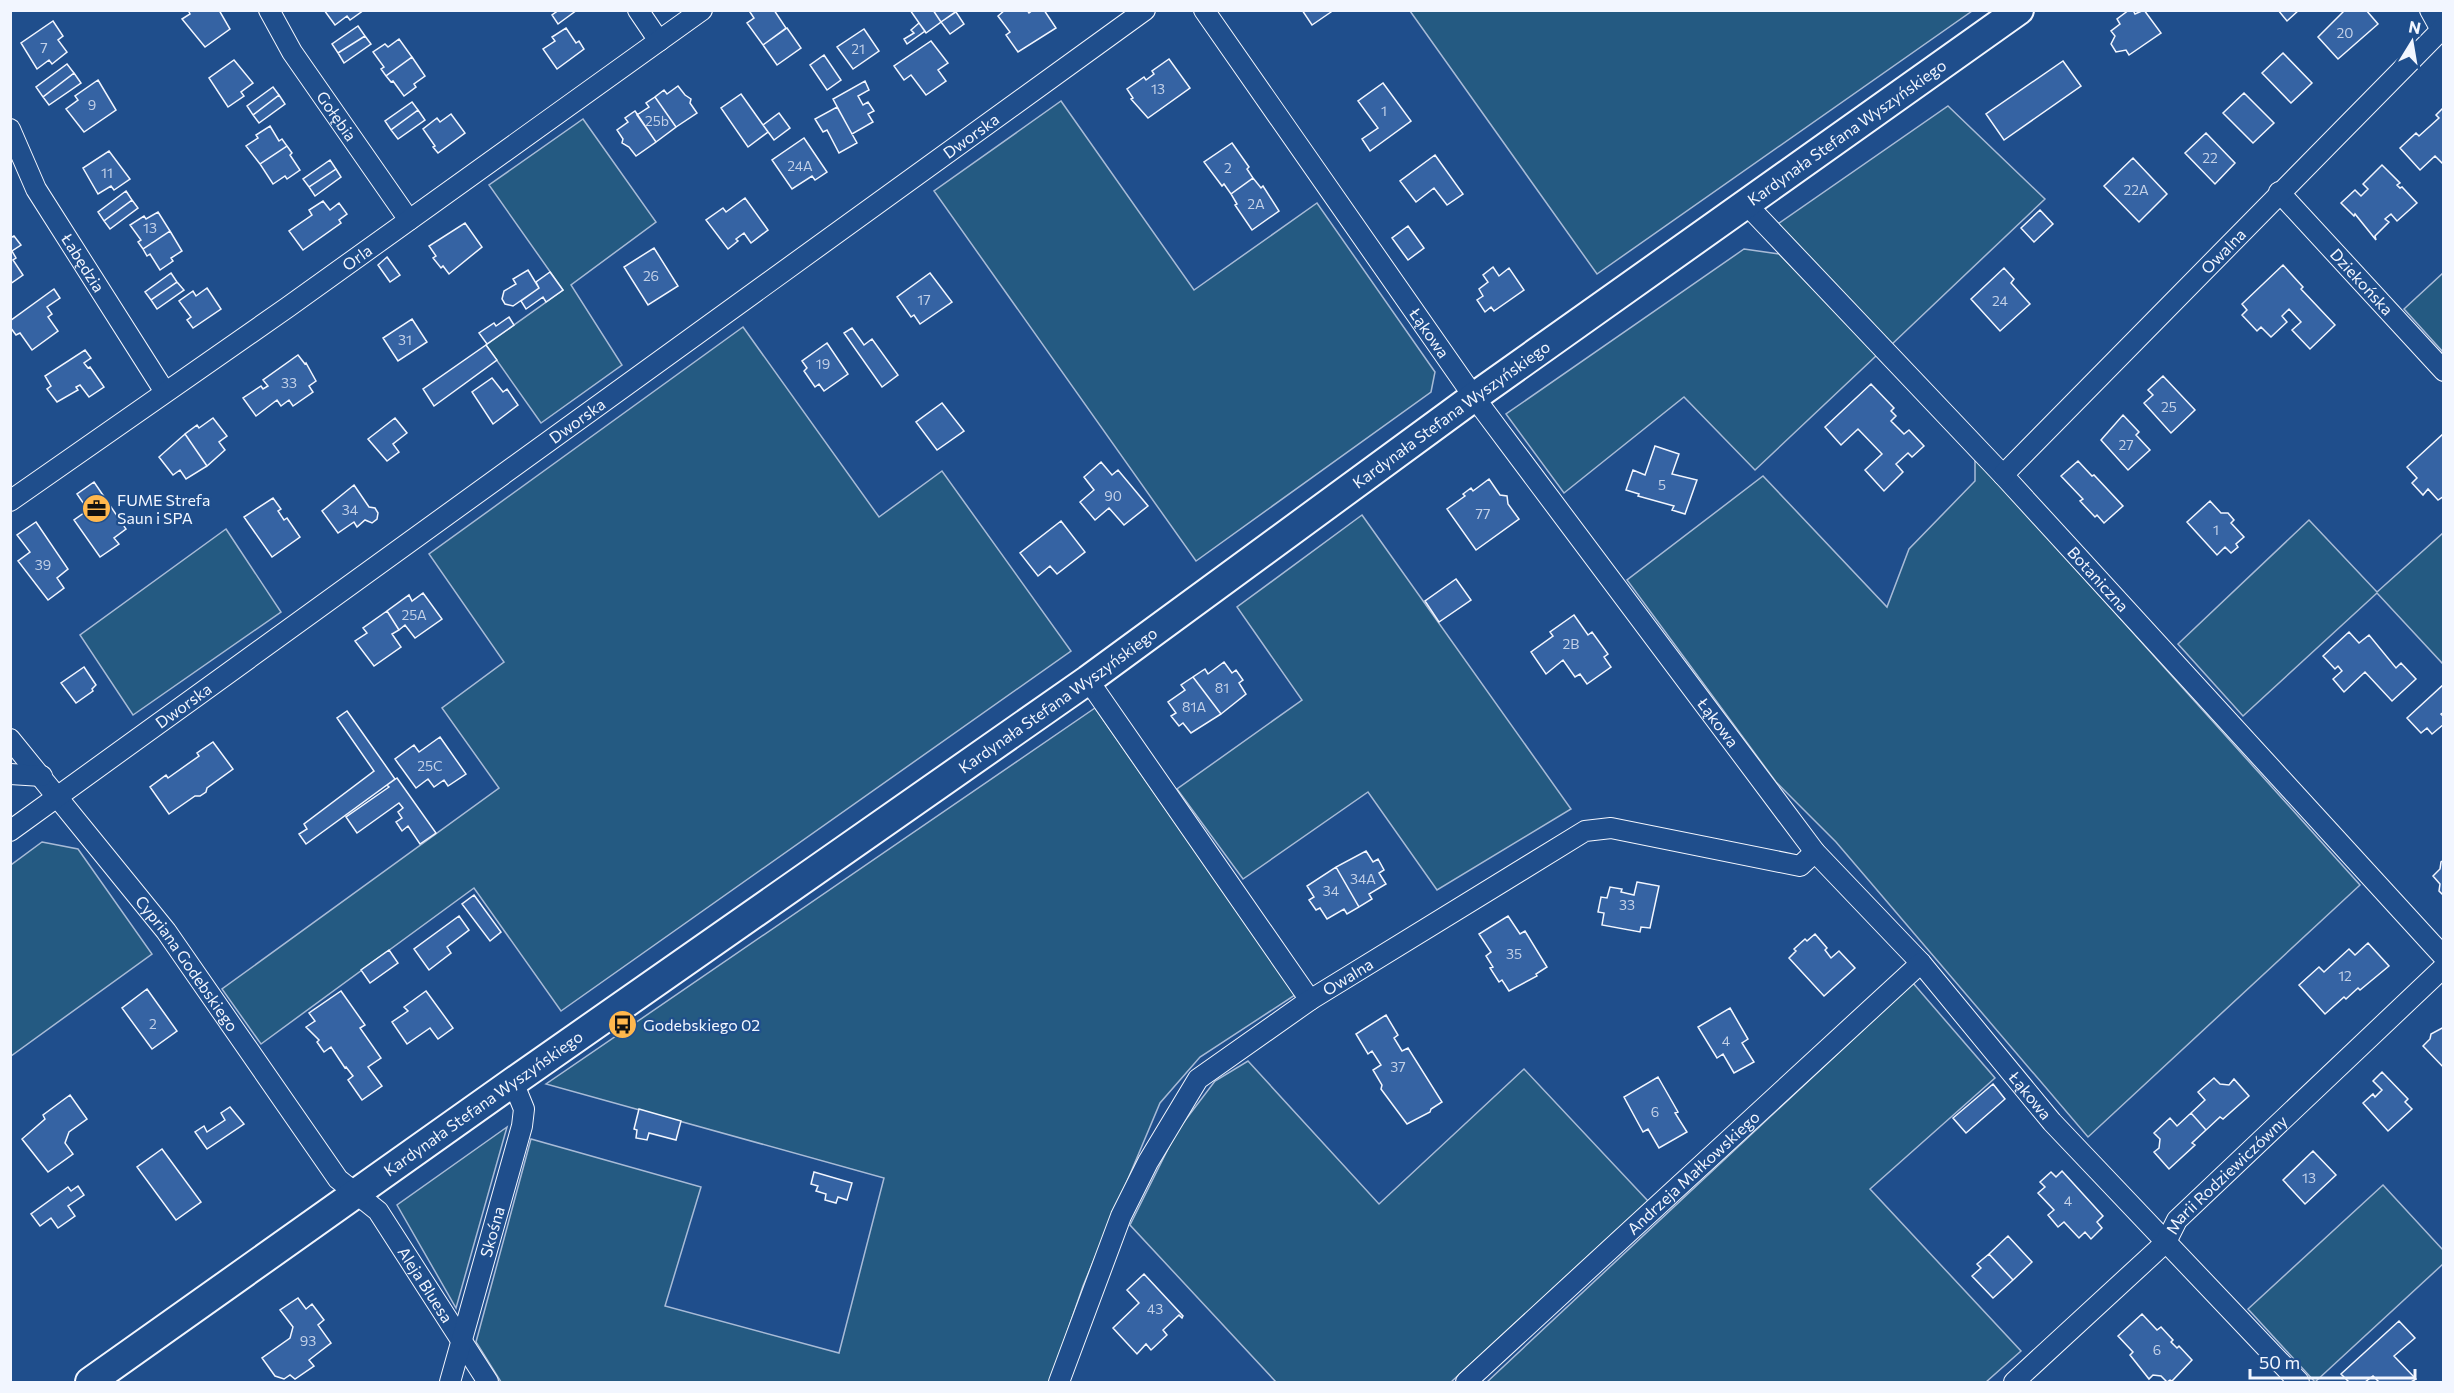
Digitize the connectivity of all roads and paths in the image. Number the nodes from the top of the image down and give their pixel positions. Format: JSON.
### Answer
{"nodes":[{"id":1,"x":269,"y":10,"type":"edge"},
{"id":2,"x":638,"y":10,"type":"edge"},
{"id":3,"x":702,"y":10,"type":"edge"},
{"id":4,"x":1145,"y":10,"type":"edge"},
{"id":5,"x":1204,"y":10,"type":"edge"},
{"id":6,"x":2019,"y":10,"type":"edge"},
{"id":7,"x":2430,"y":10,"type":"edge"},
{"id":8,"x":2442,"y":29,"type":"edge"},
{"id":9,"x":659,"y":41,"type":"junction"},
{"id":10,"x":10,"y":129,"type":"edge"},
{"id":11,"x":2279,"y":192,"type":"junction"},
{"id":12,"x":1747,"y":205,"type":"junction"},
{"id":13,"x":409,"y":220,"type":"junction"},
{"id":14,"x":2444,"y":371,"type":"edge"},
{"id":15,"x":165,"y":392,"type":"junction"},
{"id":16,"x":1474,"y":397,"type":"junction"},
{"id":17,"x":2003,"y":475,"type":"junction"},
{"id":18,"x":10,"y":501,"type":"edge"},
{"id":19,"x":1088,"y":680,"type":"junction"},
{"id":20,"x":10,"y":739,"type":"edge"},
{"id":21,"x":10,"y":774,"type":"edge"},
{"id":22,"x":42,"y":776,"type":"junction"},
{"id":23,"x":59,"y":797,"type":"junction"},
{"id":24,"x":10,"y":831,"type":"edge"},
{"id":25,"x":1815,"y":852,"type":"junction"},
{"id":26,"x":2444,"y":957,"type":"edge"},
{"id":27,"x":1921,"y":963,"type":"junction"},
{"id":28,"x":2444,"y":967,"type":"edge"},
{"id":29,"x":1310,"y":1000,"type":"junction"},
{"id":30,"x":513,"y":1082,"type":"junction"},
{"id":31,"x":355,"y":1194,"type":"junction"},
{"id":32,"x":2166,"y":1242,"type":"junction"},
{"id":33,"x":462,"y":1341,"type":"junction"},
{"id":34,"x":90,"y":1383,"type":"edge"},
{"id":35,"x":450,"y":1383,"type":"edge"},
{"id":36,"x":488,"y":1383,"type":"edge"},
{"id":37,"x":1059,"y":1383,"type":"edge"},
{"id":38,"x":1466,"y":1383,"type":"edge"},
{"id":39,"x":2014,"y":1383,"type":"edge"},
{"id":40,"x":2299,"y":1383,"type":"edge"}],
"edges":[{"from":1,"to":13,"type":"street","name":"Gołębia"},
{"from":2,"to":9,"type":"street"},
{"from":3,"to":9,"type":"street","name":"Orla"},
{"from":4,"to":23,"type":"street","name":"Dworska"},
{"from":5,"to":16,"type":"street","name":"Łąkowa"},
{"from":6,"to":12,"type":"main road","name":"Kardynała Stefana Wyszyńskiego"},
{"from":7,"to":8,"type":"street"},
{"from":8,"to":11,"type":"street","name":"Owalna"},
{"from":9,"to":13,"type":"street","name":"Orla"},
{"from":10,"to":15,"type":"street","name":"Łabędzia"},
{"from":11,"to":14,"type":"street","name":"Dziekońska"},
{"from":11,"to":17,"type":"street","name":"Owalna"},
{"from":12,"to":16,"type":"main road","name":"Kardynała Stefana Wyszyńskiego"},
{"from":12,"to":17,"type":"street","name":"Botaniczna"},
{"from":13,"to":15,"type":"street","name":"Orla"},
{"from":15,"to":18,"type":"street","name":"Orla"},
{"from":16,"to":19,"type":"main road","name":"Kardynała Stefana Wyszyńskiego"},
{"from":16,"to":25,"type":"street","name":"Łąkowa"},
{"from":17,"to":26,"type":"street","name":"Botaniczna"},
{"from":19,"to":29,"type":"street"},
{"from":19,"to":30,"type":"main road","name":"Kardynała Stefana Wyszyńskiego"},
{"from":20,"to":22,"type":"street","name":"Cypriana Godebskiego"},
{"from":21,"to":22,"type":"street"},
{"from":22,"to":23,"type":"street","name":"Cypriana Godebskiego"},
{"from":23,"to":24,"type":"street","name":"Dworska"},
{"from":23,"to":31,"type":"street","name":"Cypriana Godebskiego"},
{"from":25,"to":27,"type":"street","name":"Łąkowa"},
{"from":25,"to":29,"type":"street","name":"Owalna"},
{"from":27,"to":32,"type":"street","name":"Łąkowa"},
{"from":27,"to":38,"type":"street","name":"Andrzeja Małkowskiego"},
{"from":28,"to":32,"type":"street","name":"Marii Rodziewiczówny"},
{"from":29,"to":37,"type":"street","name":"Owalna"},
{"from":30,"to":31,"type":"main road","name":"Kardynała Stefana Wyszyńskiego"},
{"from":30,"to":33,"type":"street","name":"Skośna"},
{"from":31,"to":33,"type":"street","name":"Aleja Bluesa"},
{"from":31,"to":34,"type":"main road","name":"Kardynała Stefana Wyszyńskiego"},
{"from":32,"to":39,"type":"street","name":"Marii Rodziewiczówny"},
{"from":32,"to":40,"type":"street","name":"Łąkowa"},
{"from":33,"to":35,"type":"street","name":"Skośna"},
{"from":33,"to":36,"type":"street","name":"Aleja Bluesa"}]}
